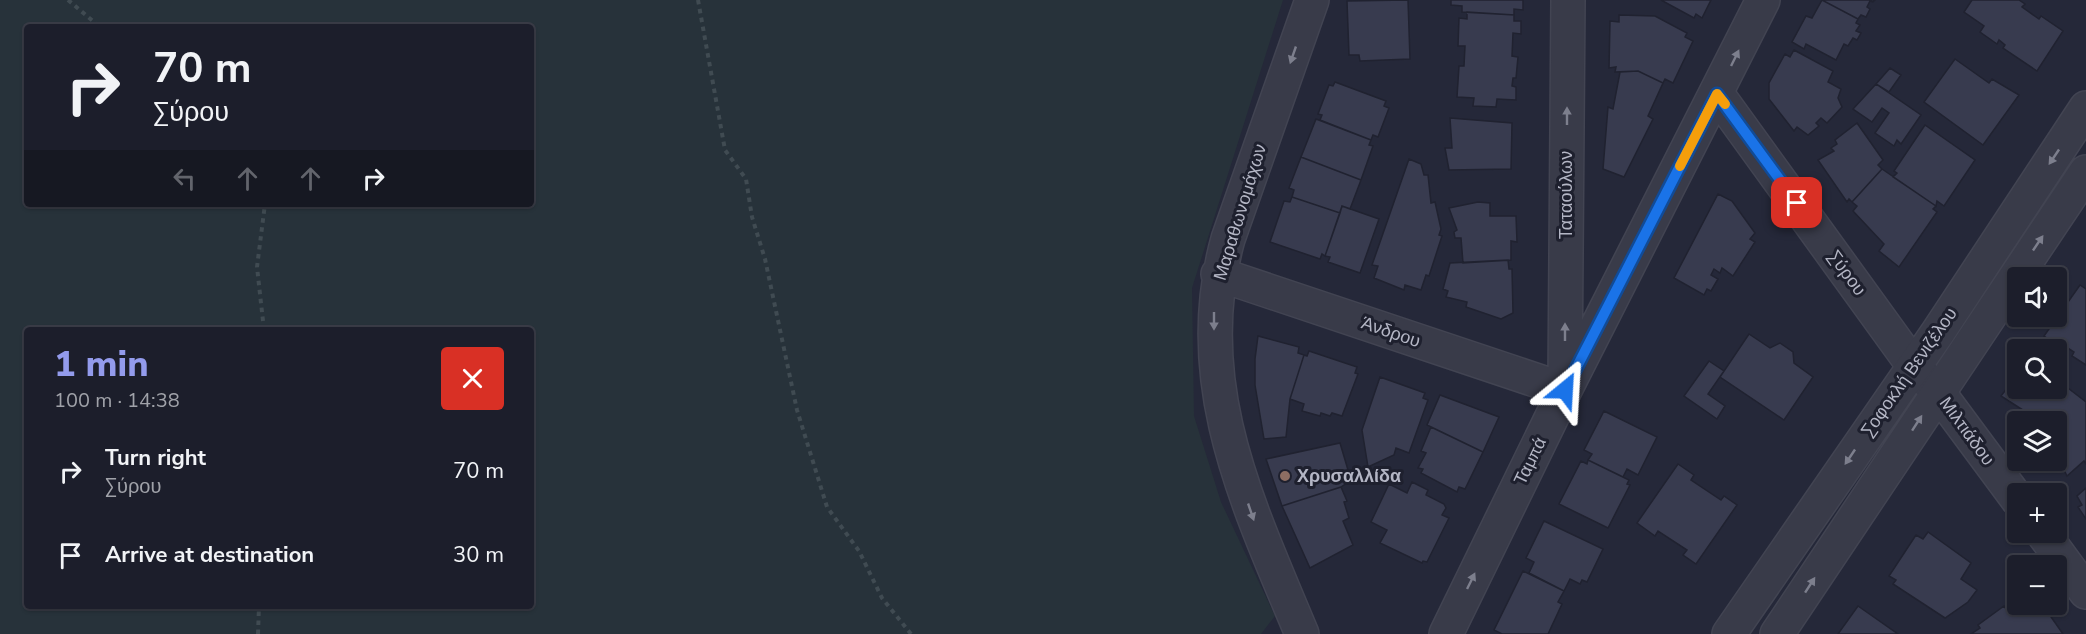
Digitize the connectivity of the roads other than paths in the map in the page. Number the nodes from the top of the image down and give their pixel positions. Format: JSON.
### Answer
{"nodes":[{"id":1,"x":1312,"y":0,"type":"edge"},
{"id":2,"x":1568,"y":0,"type":"edge"},
{"id":3,"x":1763,"y":0,"type":"edge"},
{"id":4,"x":1717,"y":94,"type":"junction"},
{"id":5,"x":2086,"y":108,"type":"edge"},
{"id":6,"x":2086,"y":172,"type":"edge"},
{"id":7,"x":1218,"y":274,"type":"junction"},
{"id":8,"x":1913,"y":365,"type":"junction"},
{"id":9,"x":1565,"y":390,"type":"junction"},
{"id":10,"x":1938,"y":392,"type":"junction"},
{"id":11,"x":2007,"y":485,"type":"edge"},
{"id":12,"x":2050,"y":543,"type":"edge"},
{"id":13,"x":2086,"y":592,"type":"edge"},
{"id":14,"x":1302,"y":634,"type":"edge"},
{"id":15,"x":1446,"y":634,"type":"edge"},
{"id":16,"x":1729,"y":634,"type":"edge"},
{"id":17,"x":1777,"y":634,"type":"edge"}],
"edges":[{"from":1,"to":7,"type":"street","name":"Μαραθωνομάχων","one_way":true},
{"from":9,"to":2,"type":"street","name":"Ταταούλων","one_way":true},
{"from":4,"to":3,"type":"street","name":"Ταμπά","one_way":true},
{"from":4,"to":8,"type":"street","name":"Σύρου"},
{"from":4,"to":9,"type":"street","name":"Ταμπά"},
{"from":5,"to":8,"type":"street","name":"Σοφοκλή Βενιζέλου","one_way":true},
{"from":10,"to":6,"type":"street","name":"Σοφοκλή Βενιζέλου","one_way":true},
{"from":7,"to":9,"type":"street","name":"Άνδρου"},
{"from":7,"to":14,"type":"street","name":"Μαραθωνομάχων","one_way":true},
{"from":8,"to":10,"type":"street","name":"Μιλτιάδου"},
{"from":8,"to":16,"type":"street","name":"Σοφοκλή Βενιζέλου","one_way":true},
{"from":15,"to":9,"type":"street","name":"Ταμπά","one_way":true},
{"from":10,"to":11,"type":"street","name":"Μιλτιάδου"},
{"from":17,"to":10,"type":"street","name":"Σοφοκλή Βενιζέλου","one_way":true},
{"from":12,"to":13,"type":"street"}]}
